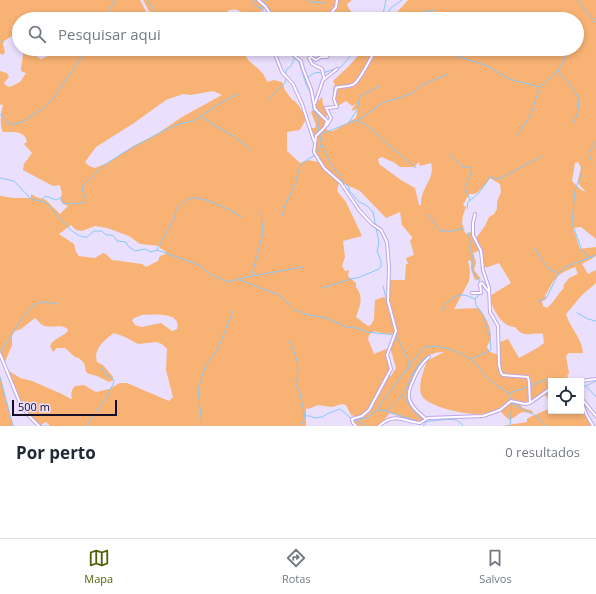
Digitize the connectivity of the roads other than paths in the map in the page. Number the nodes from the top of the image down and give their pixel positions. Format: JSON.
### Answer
{"nodes":[{"id":1,"x":258,"y":0,"type":"edge"},
{"id":2,"x":337,"y":0,"type":"edge"},
{"id":3,"x":269,"y":12,"type":"edge"},
{"id":4,"x":331,"y":12,"type":"edge"},
{"id":5,"x":276,"y":56,"type":"edge"},
{"id":6,"x":295,"y":56,"type":"edge"},
{"id":7,"x":328,"y":56,"type":"edge"},
{"id":8,"x":372,"y":56,"type":"edge"},
{"id":9,"x":337,"y":69,"type":"dead end"},
{"id":10,"x":324,"y":78,"type":"junction"},
{"id":11,"x":315,"y":104,"type":"junction"},
{"id":12,"x":326,"y":126,"type":"junction"},
{"id":13,"x":315,"y":144,"type":"junction"},
{"id":14,"x":475,"y":214,"type":"dead end"},
{"id":15,"x":472,"y":293,"type":"dead end"},
{"id":16,"x":490,"y":293,"type":"junction"},
{"id":17,"x":0,"y":354,"type":"edge"},
{"id":18,"x":429,"y":357,"type":"dead end"},
{"id":19,"x":596,"y":379,"type":"edge"},
{"id":20,"x":584,"y":381,"type":"edge"},
{"id":21,"x":548,"y":390,"type":"edge"},
{"id":22,"x":584,"y":402,"type":"edge"},
{"id":23,"x":530,"y":403,"type":"junction"},
{"id":24,"x":584,"y":408,"type":"edge"},
{"id":25,"x":596,"y":416,"type":"edge"},
{"id":26,"x":426,"y":419,"type":"junction"},
{"id":27,"x":421,"y":424,"type":"edge"},
{"id":28,"x":39,"y":426,"type":"edge"},
{"id":29,"x":356,"y":426,"type":"edge"},
{"id":30,"x":379,"y":426,"type":"edge"},
{"id":31,"x":593,"y":426,"type":"edge"}],
"edges":[{"from":1,"to":3,"type":"street"},
{"from":2,"to":4,"type":"street"},
{"from":5,"to":13,"type":"street"},
{"from":6,"to":11,"type":"street"},
{"from":7,"to":10,"type":"street"},
{"from":8,"to":12,"type":"street"},
{"from":9,"to":10,"type":"street"},
{"from":10,"to":11,"type":"street"},
{"from":11,"to":12,"type":"street"},
{"from":12,"to":13,"type":"street"},
{"from":13,"to":29,"type":"street"},
{"from":14,"to":16,"type":"street"},
{"from":15,"to":16,"type":"street"},
{"from":16,"to":23,"type":"street"},
{"from":17,"to":28,"type":"street"},
{"from":18,"to":26,"type":"street"},
{"from":19,"to":20,"type":"street"},
{"from":21,"to":23,"type":"street"},
{"from":22,"to":25,"type":"street"},
{"from":23,"to":26,"type":"street"},
{"from":24,"to":31,"type":"street"},
{"from":26,"to":27,"type":"street"},
{"from":27,"to":30,"type":"street"}]}
